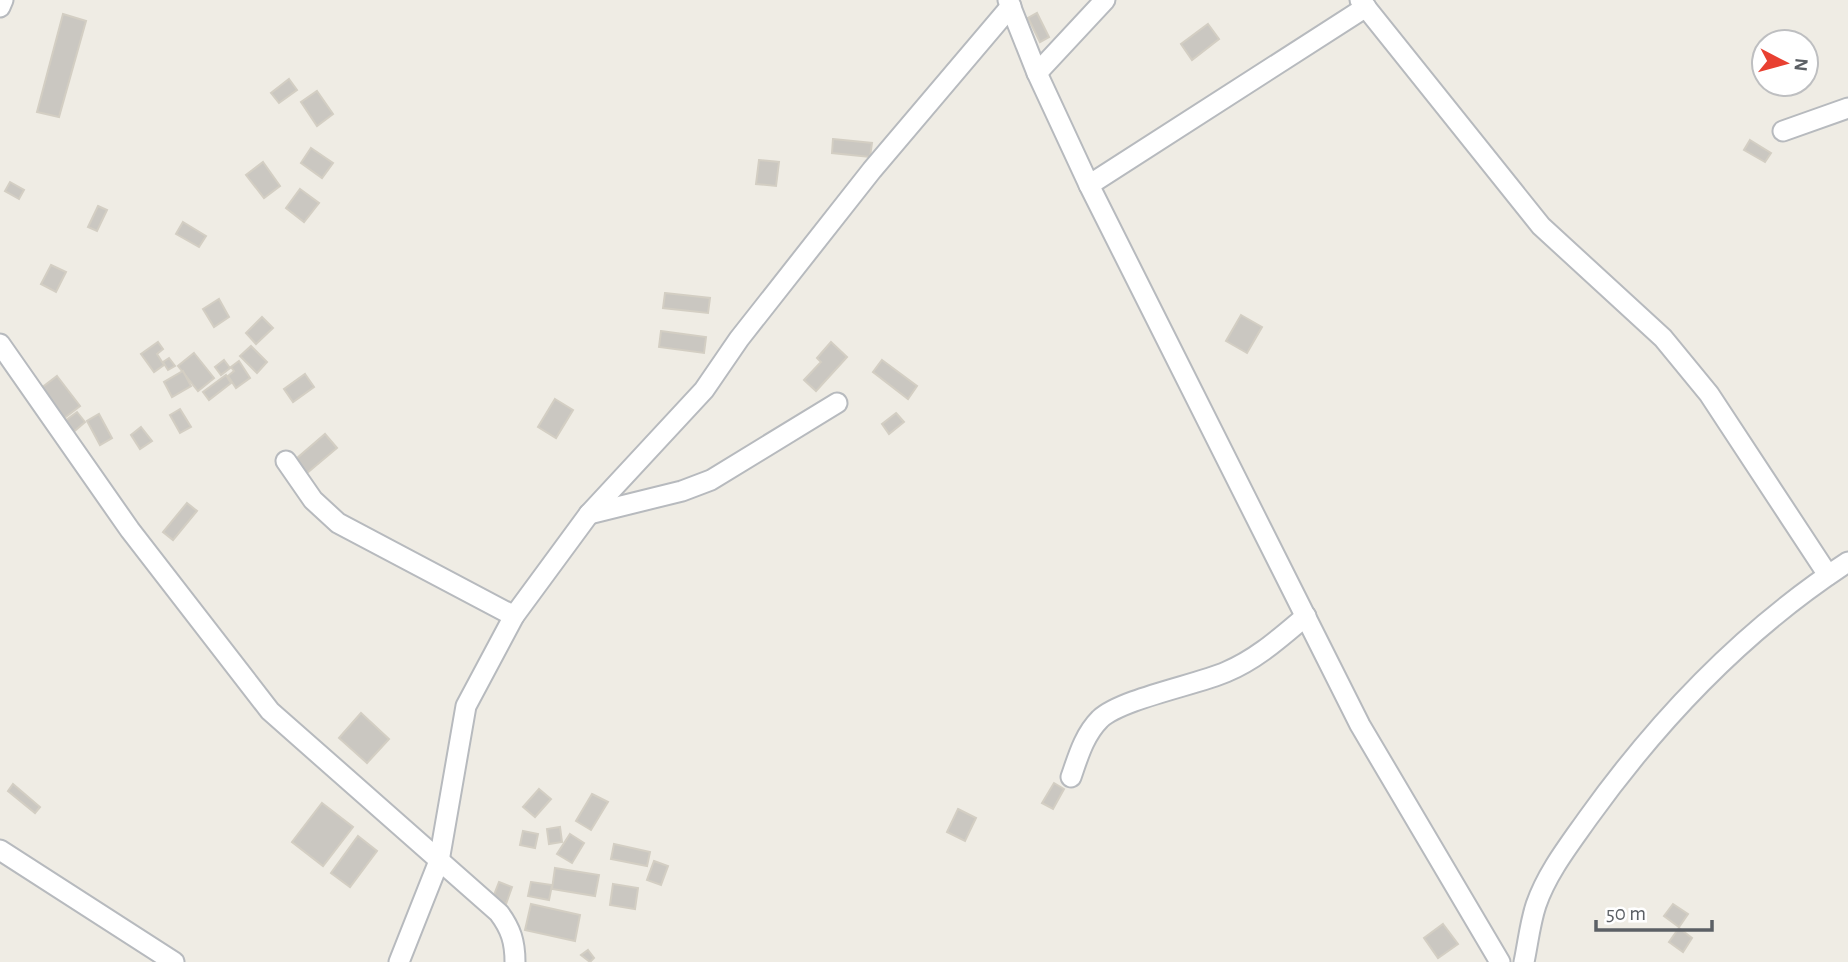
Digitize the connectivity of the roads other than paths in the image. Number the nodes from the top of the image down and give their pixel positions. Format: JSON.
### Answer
{"nodes":[{"id":1,"x":3,"y":0,"type":"edge"},
{"id":2,"x":1105,"y":0,"type":"edge"},
{"id":3,"x":1010,"y":3,"type":"edge"},
{"id":4,"x":1363,"y":4,"type":"edge"},
{"id":5,"x":0,"y":7,"type":"edge"},
{"id":6,"x":1037,"y":73,"type":"junction"},
{"id":7,"x":1848,"y":108,"type":"edge"},
{"id":8,"x":1783,"y":131,"type":"dead end"},
{"id":9,"x":1089,"y":185,"type":"junction"},
{"id":10,"x":0,"y":344,"type":"edge"},
{"id":11,"x":837,"y":404,"type":"dead end"},
{"id":12,"x":286,"y":461,"type":"dead end"},
{"id":13,"x":589,"y":514,"type":"junction"},
{"id":14,"x":1848,"y":562,"type":"edge"},
{"id":15,"x":1828,"y":575,"type":"junction"},
{"id":16,"x":514,"y":615,"type":"junction"},
{"id":17,"x":1306,"y":616,"type":"junction"},
{"id":18,"x":1071,"y":777,"type":"dead end"},
{"id":19,"x":0,"y":850,"type":"edge"},
{"id":20,"x":439,"y":861,"type":"junction"},
{"id":21,"x":174,"y":962,"type":"edge"},
{"id":22,"x":399,"y":962,"type":"edge"},
{"id":23,"x":516,"y":962,"type":"edge"},
{"id":24,"x":1500,"y":962,"type":"edge"},
{"id":25,"x":1524,"y":962,"type":"edge"}],
"edges":[{"from":1,"to":5,"type":"street"},
{"from":2,"to":6,"type":"street"},
{"from":3,"to":6,"type":"street"},
{"from":3,"to":13,"type":"street"},
{"from":4,"to":9,"type":"street"},
{"from":4,"to":15,"type":"street"},
{"from":6,"to":9,"type":"street"},
{"from":7,"to":8,"type":"street"},
{"from":9,"to":17,"type":"street"},
{"from":10,"to":20,"type":"street"},
{"from":11,"to":13,"type":"street"},
{"from":12,"to":16,"type":"street"},
{"from":13,"to":16,"type":"street"},
{"from":14,"to":15,"type":"street"},
{"from":15,"to":25,"type":"street"},
{"from":16,"to":20,"type":"street"},
{"from":17,"to":18,"type":"street"},
{"from":17,"to":24,"type":"street"},
{"from":19,"to":21,"type":"street"},
{"from":20,"to":22,"type":"street"},
{"from":20,"to":23,"type":"street"}]}
